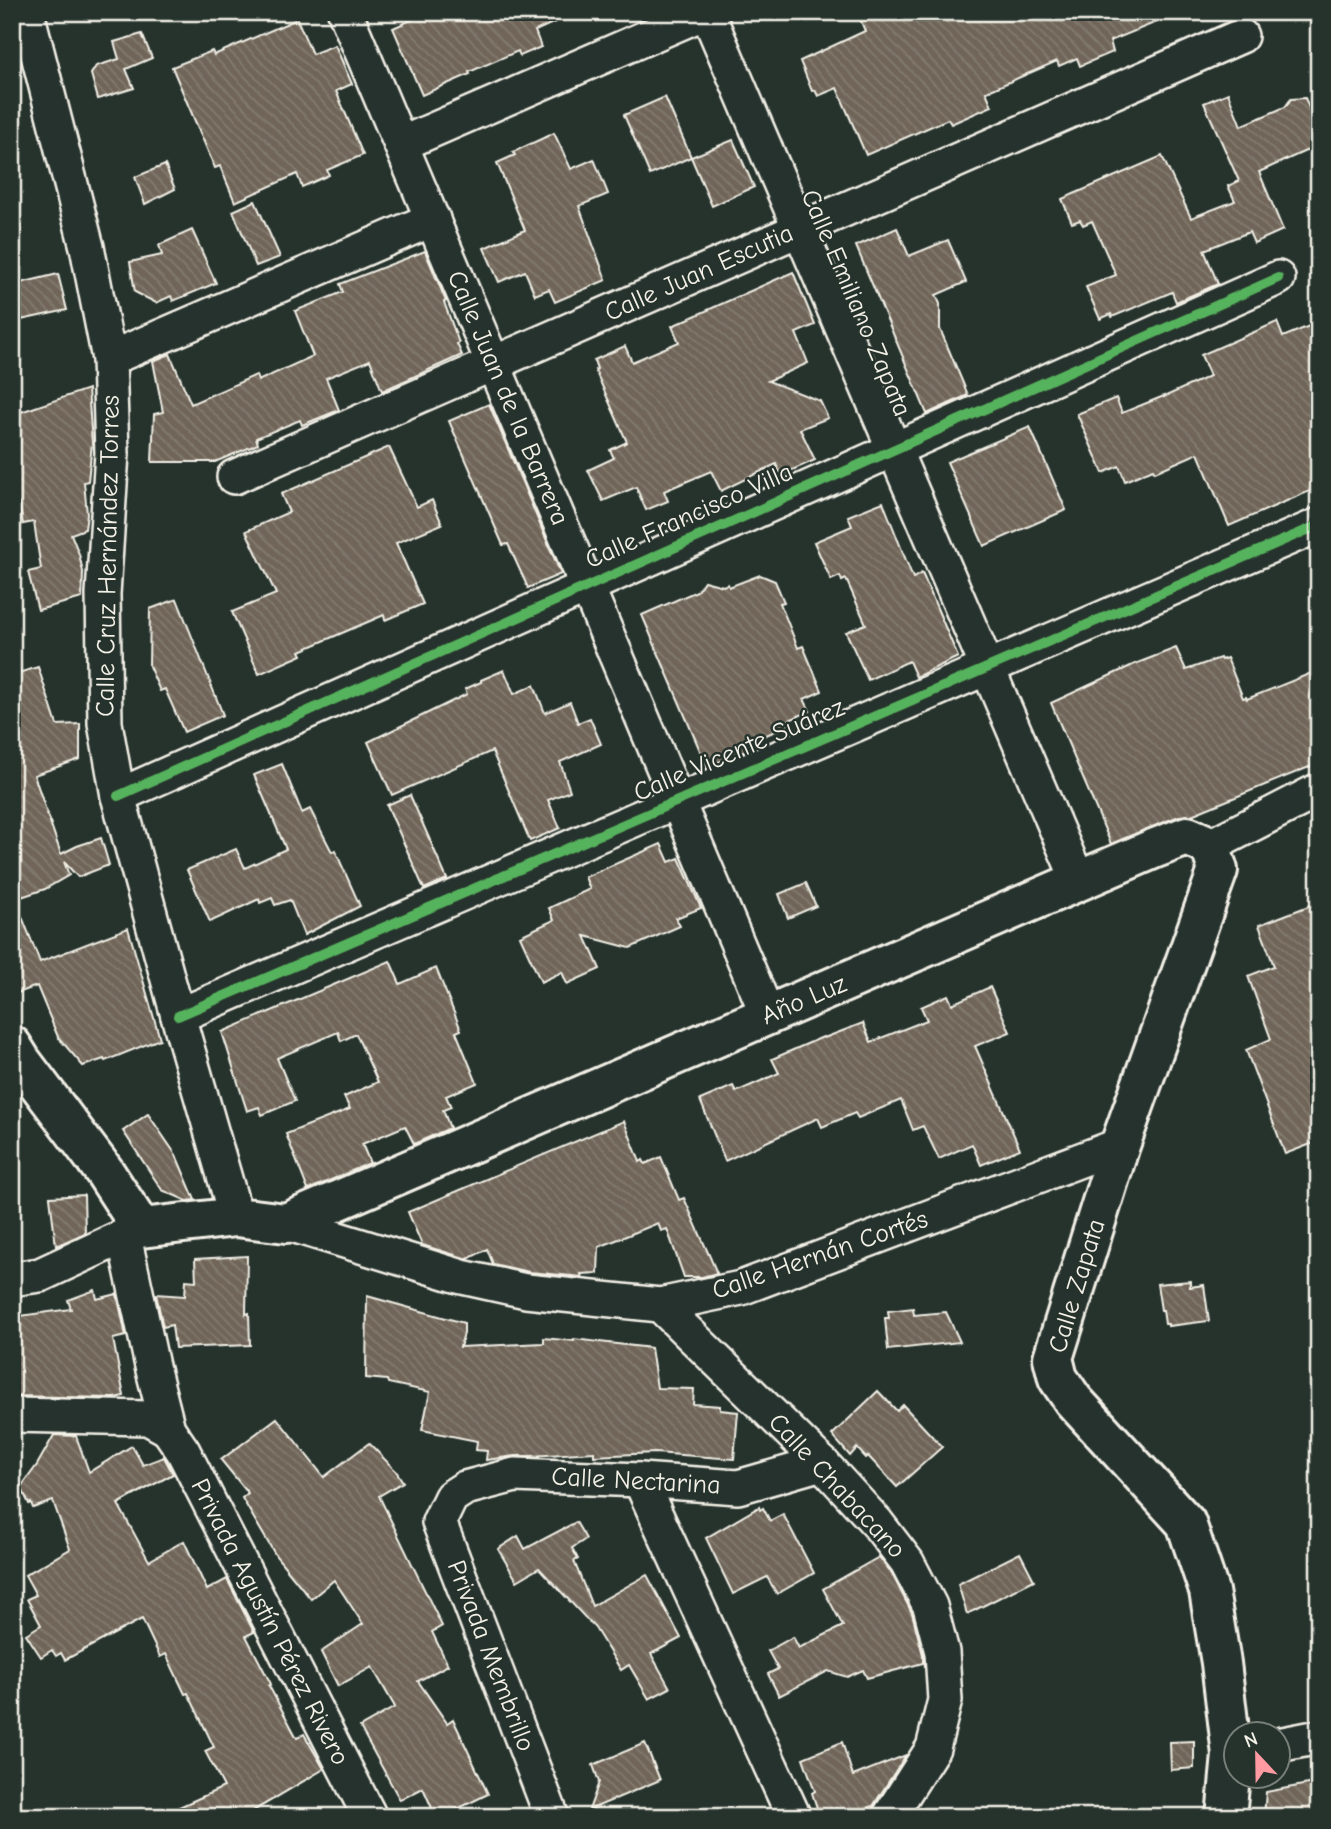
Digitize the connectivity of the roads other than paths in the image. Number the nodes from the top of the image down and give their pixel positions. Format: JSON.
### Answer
{"nodes":[{"id":1,"x":27,"y":12,"type":"edge"},
{"id":2,"x":345,"y":12,"type":"edge"},
{"id":3,"x":706,"y":12,"type":"edge"},
{"id":4,"x":1241,"y":36,"type":"dead end"},
{"id":5,"x":401,"y":144,"type":"junction"},
{"id":6,"x":433,"y":219,"type":"junction"},
{"id":7,"x":800,"y":229,"type":"junction"},
{"id":8,"x":1278,"y":278,"type":"dead end"},
{"id":9,"x":109,"y":359,"type":"junction"},
{"id":10,"x":493,"y":363,"type":"junction"},
{"id":11,"x":894,"y":450,"type":"junction"},
{"id":12,"x":234,"y":477,"type":"dead end"},
{"id":13,"x":1319,"y":525,"type":"edge"},
{"id":14,"x":587,"y":587,"type":"junction"},
{"id":15,"x":987,"y":668,"type":"junction"},
{"id":16,"x":1319,"y":790,"type":"edge"},
{"id":17,"x":118,"y":796,"type":"junction"},
{"id":18,"x":677,"y":801,"type":"junction"},
{"id":19,"x":1210,"y":846,"type":"junction"},
{"id":20,"x":1079,"y":882,"type":"junction"},
{"id":21,"x":178,"y":1016,"type":"junction"},
{"id":22,"x":768,"y":1016,"type":"junction"},
{"id":23,"x":12,"y":1046,"type":"edge"},
{"id":24,"x":1120,"y":1146,"type":"junction"},
{"id":25,"x":236,"y":1217,"type":"junction"},
{"id":26,"x":286,"y":1223,"type":"junction"},
{"id":27,"x":133,"y":1232,"type":"junction"},
{"id":28,"x":12,"y":1279,"type":"edge"},
{"id":29,"x":660,"y":1305,"type":"junction"},
{"id":30,"x":12,"y":1415,"type":"edge"},
{"id":31,"x":168,"y":1429,"type":"junction"},
{"id":32,"x":822,"y":1463,"type":"junction"},
{"id":33,"x":640,"y":1480,"type":"junction"},
{"id":34,"x":451,"y":1497,"type":"joint"},
{"id":35,"x":1229,"y":1720,"type":"edge"},
{"id":36,"x":1319,"y":1737,"type":"edge"},
{"id":37,"x":1292,"y":1742,"type":"edge"},
{"id":38,"x":1229,"y":1790,"type":"edge"},
{"id":39,"x":370,"y":1817,"type":"edge"},
{"id":40,"x":552,"y":1817,"type":"edge"},
{"id":41,"x":794,"y":1817,"type":"edge"},
{"id":42,"x":889,"y":1817,"type":"edge"},
{"id":43,"x":1226,"y":1817,"type":"edge"}],
"edges":[{"from":1,"to":9,"type":"street","name":"Calle Cruz Hernández Torres"},
{"from":2,"to":5,"type":"street","name":"Calle Juan de la Barrera"},
{"from":3,"to":5,"type":"street"},
{"from":3,"to":7,"type":"street","name":"Calle Emiliano Zapata"},
{"from":4,"to":7,"type":"street","name":"Calle Juan Escutia"},
{"from":5,"to":6,"type":"street","name":"Calle Juan de la Barrera"},
{"from":6,"to":9,"type":"street"},
{"from":6,"to":10,"type":"street","name":"Calle Juan de la Barrera"},
{"from":7,"to":10,"type":"street","name":"Calle Juan Escutia"},
{"from":7,"to":11,"type":"street","name":"Calle Emiliano Zapata"},
{"from":8,"to":11,"type":"street","name":"Calle Francisco Villa"},
{"from":9,"to":17,"type":"street","name":"Calle Cruz Hernández Torres"},
{"from":10,"to":12,"type":"street","name":"Calle Juan Escutia"},
{"from":10,"to":14,"type":"street","name":"Calle Juan de la Barrera"},
{"from":11,"to":14,"type":"street","name":"Calle Francisco Villa"},
{"from":11,"to":15,"type":"street","name":"Calle Emiliano Zapata"},
{"from":13,"to":15,"type":"street","name":"Calle Vicente Suárez"},
{"from":14,"to":17,"type":"street","name":"Calle Francisco Villa"},
{"from":14,"to":18,"type":"street","name":"Calle Juan de la Barrera"},
{"from":15,"to":18,"type":"street","name":"Calle Vicente Suárez"},
{"from":15,"to":20,"type":"street","name":"Calle Emiliano Zapata"},
{"from":16,"to":19,"type":"street"},
{"from":17,"to":21,"type":"street","name":"Calle Cruz Hernández Torres"},
{"from":18,"to":21,"type":"street","name":"Calle Vicente Suárez"},
{"from":18,"to":22,"type":"street","name":"Calle Juan de la Barrera"},
{"from":19,"to":20,"type":"main road","name":"Año Luz"},
{"from":19,"to":24,"type":"main road","name":"Calle Zapata"},
{"from":20,"to":22,"type":"main road","name":"Año Luz"},
{"from":21,"to":25,"type":"street","name":"Calle Cruz Hernández Torres"},
{"from":22,"to":26,"type":"main road","name":"Año Luz"},
{"from":23,"to":27,"type":"main road"},
{"from":24,"to":29,"type":"street","name":"Calle Hernán Cortés"},
{"from":24,"to":35,"type":"main road","name":"Calle Zapata"},
{"from":25,"to":26,"type":"main road","name":"Calle Hernán Cortés"},
{"from":25,"to":27,"type":"main road","name":"Calle Hernán Cortés"},
{"from":26,"to":29,"type":"street","name":"Calle Hernán Cortés"},
{"from":27,"to":28,"type":"street"},
{"from":27,"to":31,"type":"street","name":"Privada Agustín Pérez Rivero"},
{"from":29,"to":32,"type":"street","name":"Calle Chabacano"},
{"from":30,"to":31,"type":"street"},
{"from":31,"to":39,"type":"street","name":"Privada Agustín Pérez Rivero"},
{"from":32,"to":33,"type":"street","name":"Calle Nectarina"},
{"from":32,"to":42,"type":"street","name":"Calle Chabacano"},
{"from":33,"to":34,"type":"street","name":"Calle Nectarina"},
{"from":33,"to":41,"type":"street"},
{"from":34,"to":40,"type":"street","name":"Privada Membrillo"},
{"from":36,"to":37,"type":"street"},
{"from":38,"to":43,"type":"main road","name":"Calle Zapata"}]}
